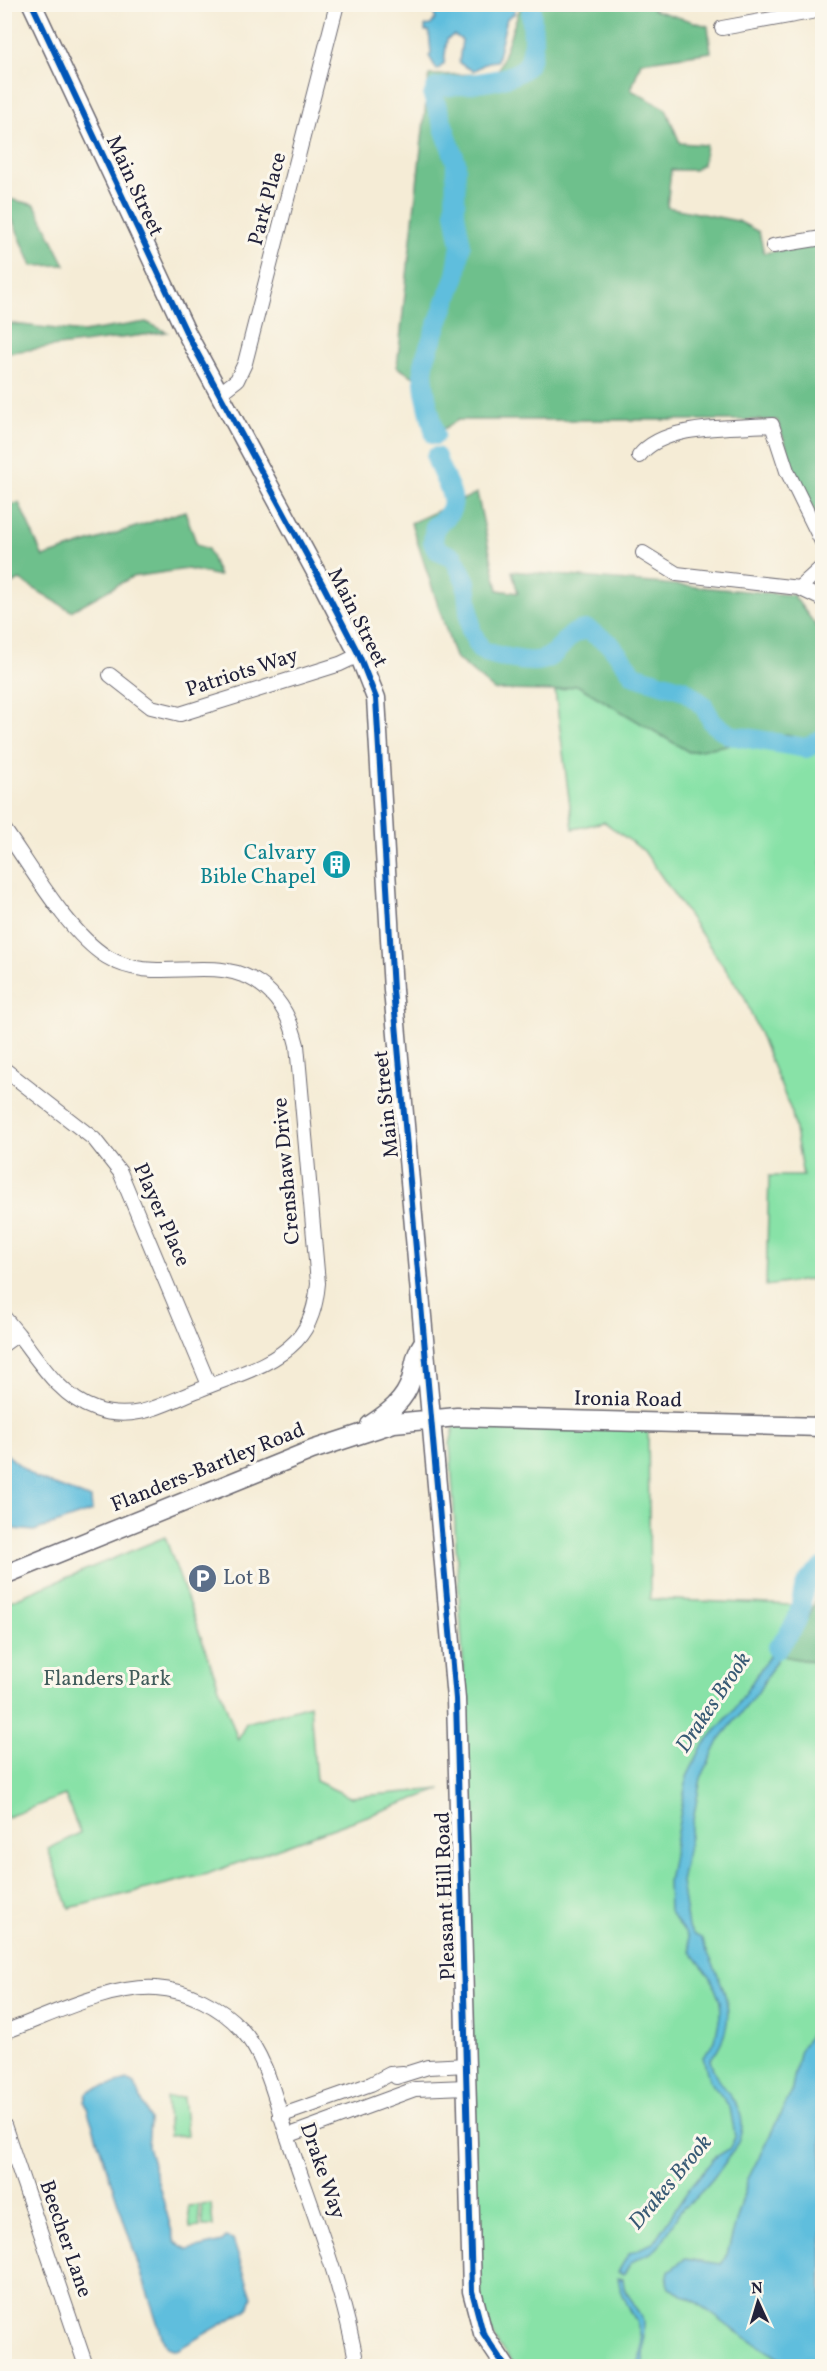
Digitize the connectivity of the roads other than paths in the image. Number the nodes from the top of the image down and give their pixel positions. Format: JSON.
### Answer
{"nodes":[{"id":1,"x":32,"y":4,"type":"edge"},
{"id":2,"x":337,"y":4,"type":"edge"},
{"id":3,"x":822,"y":10,"type":"edge"},
{"id":4,"x":722,"y":27,"type":"dead end"},
{"id":5,"x":822,"y":238,"type":"edge"},
{"id":6,"x":773,"y":246,"type":"dead end"},
{"id":7,"x":220,"y":393,"type":"junction"},
{"id":8,"x":639,"y":456,"type":"dead end"},
{"id":9,"x":822,"y":542,"type":"edge"},
{"id":10,"x":643,"y":553,"type":"dead end"},
{"id":11,"x":822,"y":567,"type":"edge"},
{"id":12,"x":799,"y":588,"type":"junction"},
{"id":13,"x":822,"y":599,"type":"edge"},
{"id":14,"x":359,"y":655,"type":"junction"},
{"id":15,"x":110,"y":675,"type":"dead end"},
{"id":16,"x":4,"y":829,"type":"edge"},
{"id":17,"x":4,"y":1069,"type":"edge"},
{"id":18,"x":4,"y":1317,"type":"edge"},
{"id":19,"x":18,"y":1334,"type":"junction"},
{"id":20,"x":425,"y":1339,"type":"junction"},
{"id":21,"x":4,"y":1344,"type":"edge"},
{"id":22,"x":209,"y":1385,"type":"junction"},
{"id":23,"x":432,"y":1418,"type":"junction"},
{"id":24,"x":822,"y":1427,"type":"edge"},
{"id":25,"x":359,"y":1432,"type":"junction"},
{"id":26,"x":4,"y":1575,"type":"edge"},
{"id":27,"x":4,"y":2032,"type":"edge"},
{"id":28,"x":466,"y":2065,"type":"junction"},
{"id":29,"x":467,"y":2087,"type":"junction"},
{"id":30,"x":280,"y":2116,"type":"junction"},
{"id":31,"x":4,"y":2126,"type":"edge"},
{"id":32,"x":287,"y":2136,"type":"junction"},
{"id":33,"x":86,"y":2367,"type":"edge"},
{"id":34,"x":357,"y":2367,"type":"edge"},
{"id":35,"x":505,"y":2367,"type":"edge"}],
"edges":[{"from":1,"to":7,"type":"street","name":"Main Street"},
{"from":2,"to":7,"type":"street","name":"Park Place"},
{"from":3,"to":4,"type":"street"},
{"from":5,"to":6,"type":"street"},
{"from":7,"to":14,"type":"street","name":"Main Street"},
{"from":8,"to":9,"type":"street"},
{"from":10,"to":12,"type":"street"},
{"from":11,"to":12,"type":"street"},
{"from":12,"to":13,"type":"street"},
{"from":14,"to":15,"type":"street","name":"Patriots Way"},
{"from":14,"to":20,"type":"street","name":"Main Street"},
{"from":16,"to":22,"type":"street","name":"Crenshaw Drive"},
{"from":17,"to":22,"type":"street","name":"Player Place"},
{"from":18,"to":19,"type":"street","name":"Crenshaw Drive"},
{"from":19,"to":21,"type":"street"},
{"from":19,"to":22,"type":"street","name":"Crenshaw Drive"},
{"from":20,"to":23,"type":"street","name":"Main Street"},
{"from":20,"to":25,"type":"street"},
{"from":23,"to":24,"type":"street","name":"Ironia Road"},
{"from":23,"to":25,"type":"street","name":"Flanders-Bartley Road"},
{"from":23,"to":28,"type":"street","name":"Pleasant Hill Road"},
{"from":25,"to":26,"type":"street","name":"Flanders-Bartley Road"},
{"from":27,"to":30,"type":"street","name":"Drake Way"},
{"from":28,"to":29,"type":"street","name":"Pleasant Hill Road"},
{"from":28,"to":30,"type":"street"},
{"from":29,"to":32,"type":"street"},
{"from":29,"to":35,"type":"street","name":"Pleasant Hill Road"},
{"from":30,"to":32,"type":"street","name":"Drake Way"},
{"from":31,"to":33,"type":"street","name":"Beecher Lane"},
{"from":32,"to":34,"type":"street","name":"Drake Way"}]}
